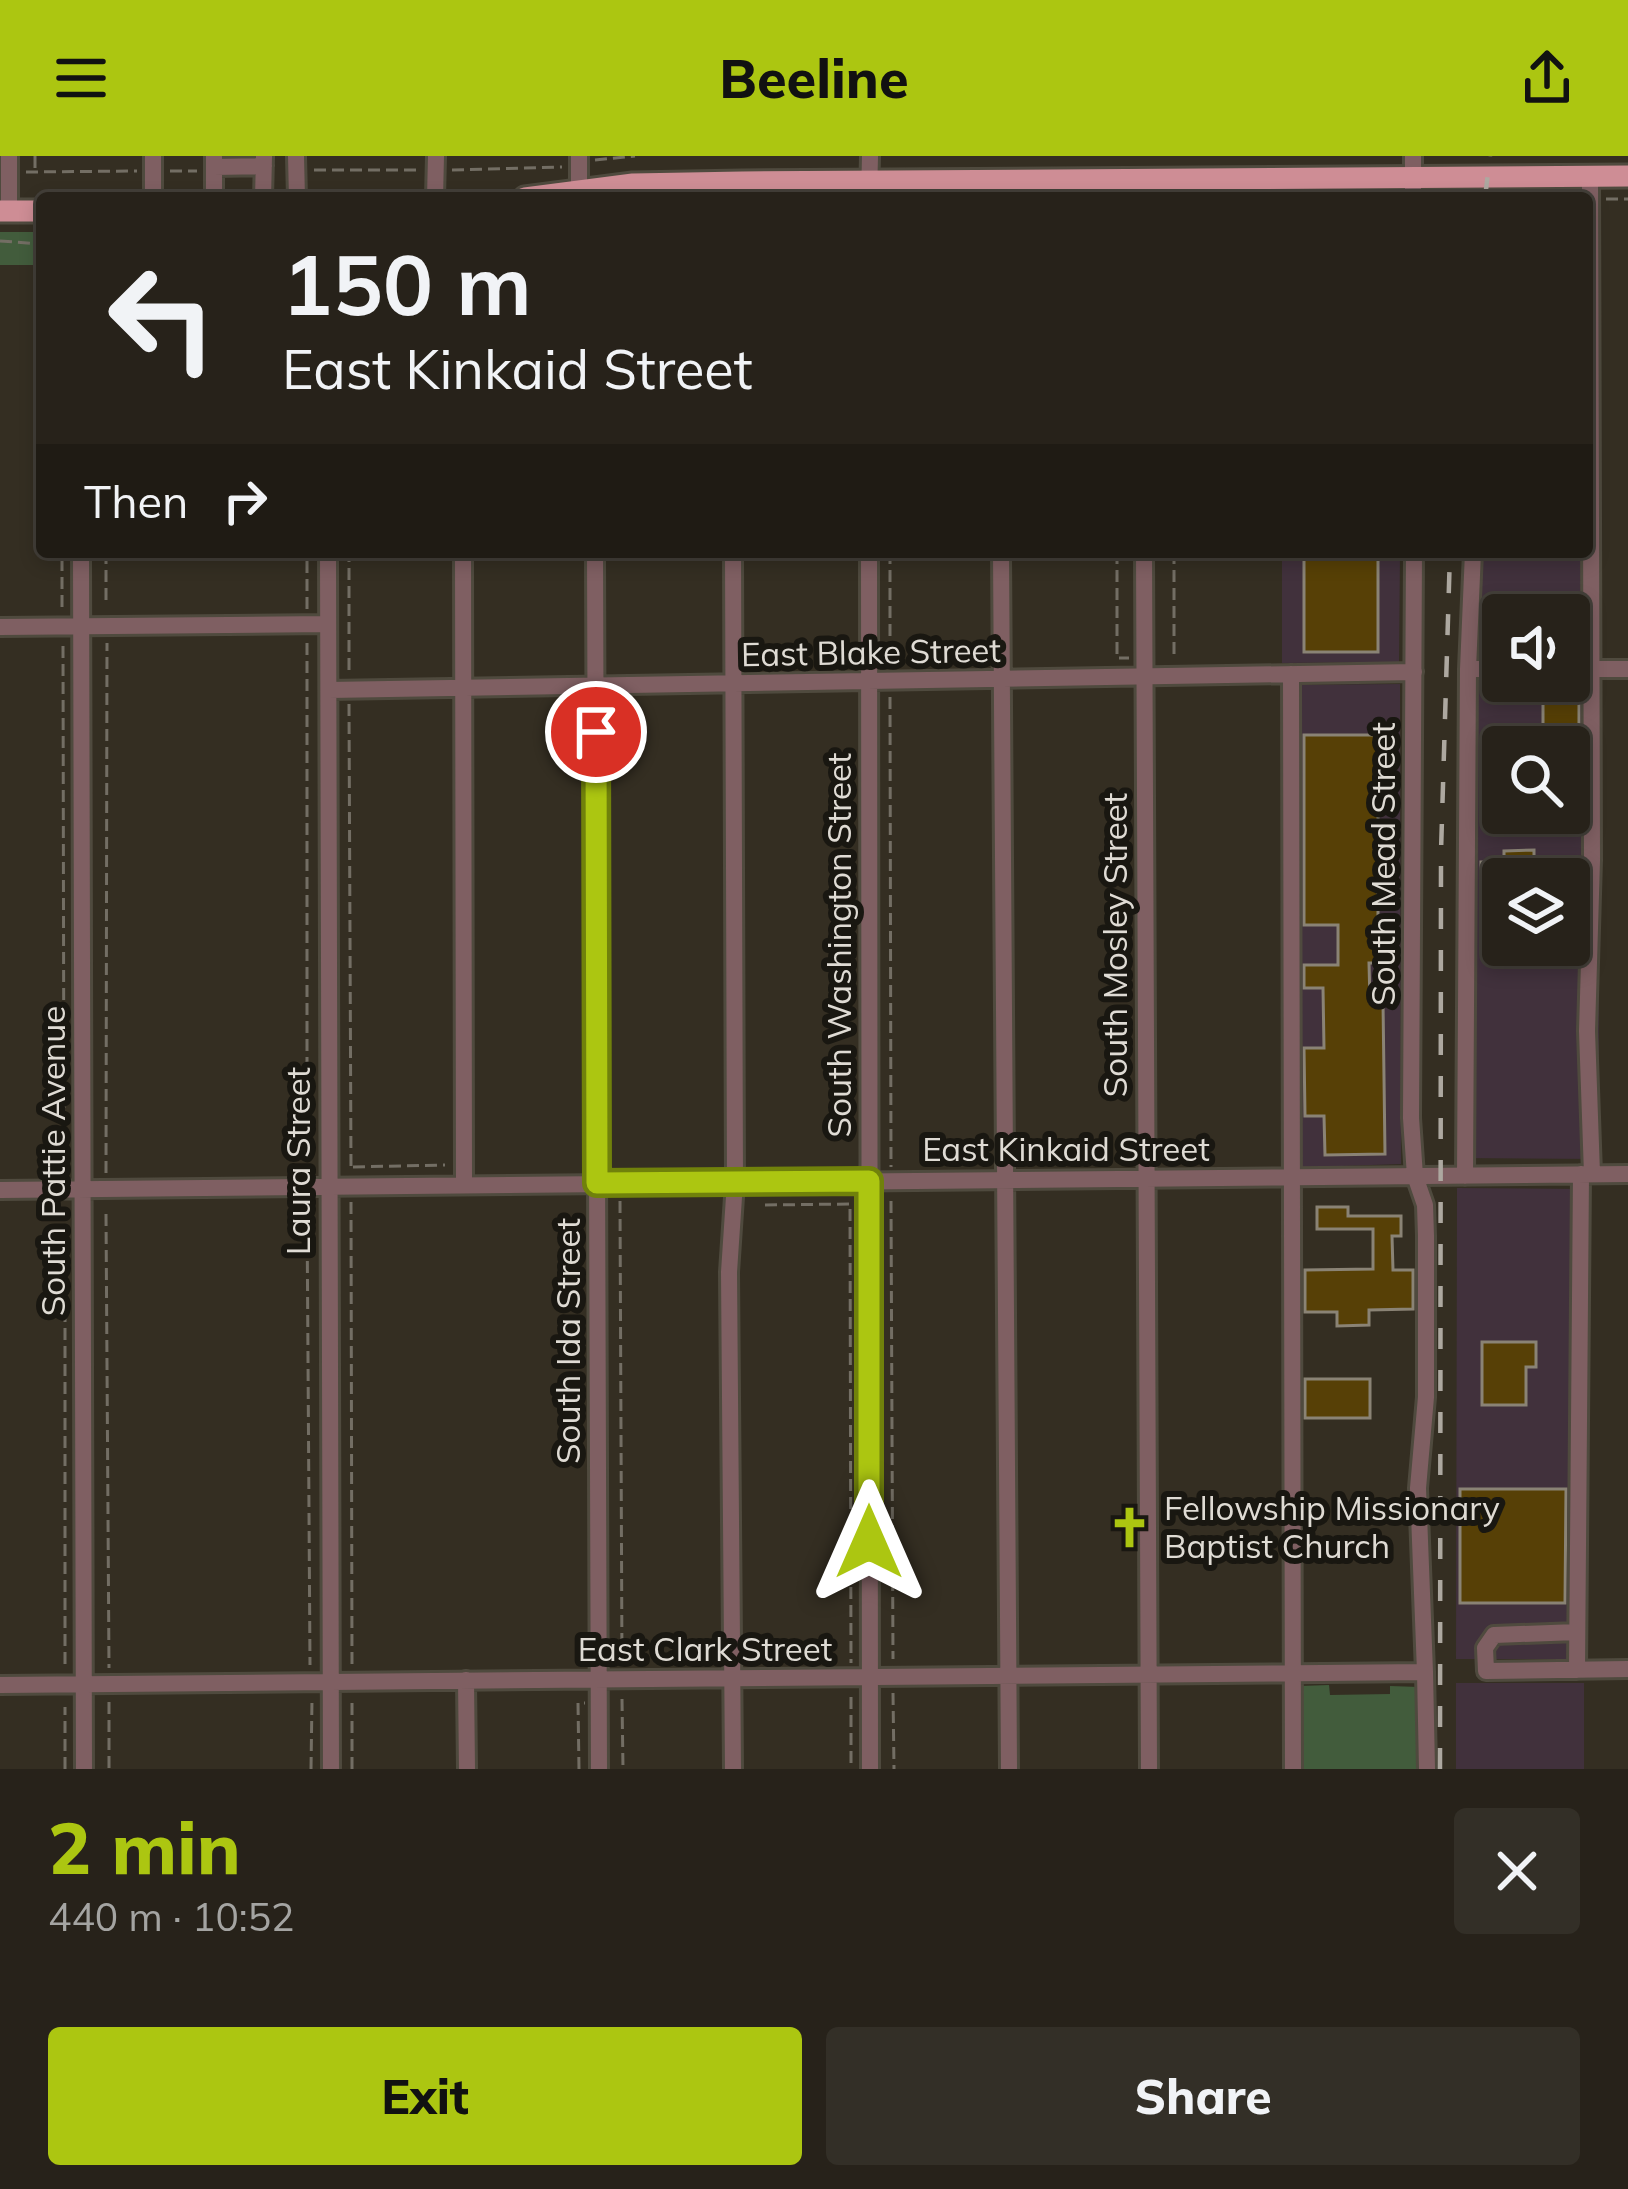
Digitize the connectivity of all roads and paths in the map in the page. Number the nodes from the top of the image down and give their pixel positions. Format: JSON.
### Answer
{"nodes":[{"id":1,"x":34,"y":156,"type":"edge"},
{"id":2,"x":635,"y":156,"type":"edge"},
{"id":3,"x":870,"y":156,"type":"edge"},
{"id":4,"x":579,"y":160,"type":"edge"},
{"id":5,"x":264,"y":161,"type":"edge"},
{"id":6,"x":296,"y":163,"type":"edge"},
{"id":7,"x":436,"y":163,"type":"edge"},
{"id":8,"x":9,"y":164,"type":"edge"},
{"id":9,"x":153,"y":164,"type":"edge"},
{"id":10,"x":214,"y":164,"type":"edge"},
{"id":11,"x":35,"y":172,"type":"junction"},
{"id":12,"x":1628,"y":176,"type":"edge"},
{"id":13,"x":1590,"y":177,"type":"junction"},
{"id":14,"x":1413,"y":178,"type":"edge"},
{"id":15,"x":869,"y":189,"type":"edge"},
{"id":16,"x":741,"y":190,"type":"edge"},
{"id":17,"x":973,"y":190,"type":"edge"},
{"id":18,"x":1004,"y":190,"type":"edge"},
{"id":19,"x":1145,"y":190,"type":"edge"},
{"id":20,"x":589,"y":191,"type":"edge"},
{"id":21,"x":263,"y":192,"type":"edge"},
{"id":22,"x":1590,"y":192,"type":"edge"},
{"id":23,"x":4,"y":211,"type":"edge"},
{"id":24,"x":36,"y":211,"type":"edge"},
{"id":25,"x":0,"y":241,"type":"edge"},
{"id":26,"x":36,"y":244,"type":"edge"},
{"id":27,"x":62,"y":558,"type":"edge"},
{"id":28,"x":81,"y":558,"type":"edge"},
{"id":29,"x":106,"y":558,"type":"edge"},
{"id":30,"x":307,"y":558,"type":"edge"},
{"id":31,"x":328,"y":558,"type":"edge"},
{"id":32,"x":349,"y":558,"type":"edge"},
{"id":33,"x":463,"y":558,"type":"edge"},
{"id":34,"x":595,"y":558,"type":"edge"},
{"id":35,"x":733,"y":558,"type":"edge"},
{"id":36,"x":869,"y":558,"type":"edge"},
{"id":37,"x":890,"y":558,"type":"edge"},
{"id":38,"x":1001,"y":558,"type":"edge"},
{"id":39,"x":1144,"y":558,"type":"edge"},
{"id":40,"x":1414,"y":558,"type":"edge"},
{"id":41,"x":1473,"y":558,"type":"edge"},
{"id":42,"x":1590,"y":558,"type":"edge"},
{"id":43,"x":1590,"y":594,"type":"edge"},
{"id":44,"x":62,"y":607,"type":"dead end"},
{"id":45,"x":106,"y":607,"type":"dead end"},
{"id":46,"x":307,"y":624,"type":"junction"},
{"id":47,"x":328,"y":624,"type":"junction"},
{"id":48,"x":81,"y":626,"type":"junction"},
{"id":49,"x":0,"y":627,"type":"edge"},
{"id":50,"x":1468,"y":669,"type":"junction"},
{"id":51,"x":1482,"y":669,"type":"edge"},
{"id":52,"x":1590,"y":669,"type":"edge"},
{"id":53,"x":1628,"y":670,"type":"edge"},
{"id":54,"x":1414,"y":672,"type":"junction"},
{"id":55,"x":1291,"y":674,"type":"junction"},
{"id":56,"x":1144,"y":675,"type":"junction"},
{"id":57,"x":1002,"y":680,"type":"junction"},
{"id":58,"x":890,"y":683,"type":"junction"},
{"id":59,"x":869,"y":684,"type":"junction"},
{"id":60,"x":731,"y":686,"type":"junction"},
{"id":61,"x":596,"y":687,"type":"junction"},
{"id":62,"x":463,"y":689,"type":"junction"},
{"id":63,"x":329,"y":690,"type":"junction"},
{"id":64,"x":349,"y":690,"type":"junction"},
{"id":65,"x":1590,"y":702,"type":"edge"},
{"id":66,"x":464,"y":1165,"type":"junction"},
{"id":67,"x":1586,"y":1174,"type":"junction"},
{"id":68,"x":1628,"y":1174,"type":"edge"},
{"id":69,"x":351,"y":1176,"type":"junction"},
{"id":70,"x":1415,"y":1176,"type":"junction"},
{"id":71,"x":1465,"y":1176,"type":"junction"},
{"id":72,"x":1291,"y":1178,"type":"junction"},
{"id":73,"x":1146,"y":1179,"type":"junction"},
{"id":74,"x":1007,"y":1180,"type":"junction"},
{"id":75,"x":869,"y":1181,"type":"junction"},
{"id":76,"x":891,"y":1181,"type":"junction"},
{"id":77,"x":735,"y":1182,"type":"junction"},
{"id":78,"x":597,"y":1183,"type":"junction"},
{"id":79,"x":464,"y":1185,"type":"junction"},
{"id":80,"x":307,"y":1186,"type":"junction"},
{"id":81,"x":327,"y":1186,"type":"junction"},
{"id":82,"x":83,"y":1189,"type":"junction"},
{"id":83,"x":0,"y":1190,"type":"edge"},
{"id":84,"x":620,"y":1198,"type":"dead end"},
{"id":85,"x":765,"y":1204,"type":"dead end"},
{"id":86,"x":106,"y":1214,"type":"dead end"},
{"id":87,"x":1577,"y":1631,"type":"junction"},
{"id":88,"x":1628,"y":1669,"type":"edge"},
{"id":89,"x":1577,"y":1670,"type":"junction"},
{"id":90,"x":1417,"y":1672,"type":"junction"},
{"id":91,"x":1294,"y":1673,"type":"junction"},
{"id":92,"x":1149,"y":1675,"type":"junction"},
{"id":93,"x":1009,"y":1676,"type":"junction"},
{"id":94,"x":860,"y":1677,"type":"junction"},
{"id":95,"x":893,"y":1677,"type":"junction"},
{"id":96,"x":732,"y":1678,"type":"junction"},
{"id":97,"x":599,"y":1679,"type":"junction"},
{"id":98,"x":622,"y":1679,"type":"junction"},
{"id":99,"x":466,"y":1680,"type":"junction"},
{"id":100,"x":311,"y":1682,"type":"junction"},
{"id":101,"x":332,"y":1682,"type":"junction"},
{"id":102,"x":352,"y":1682,"type":"junction"},
{"id":103,"x":109,"y":1683,"type":"junction"},
{"id":104,"x":0,"y":1684,"type":"edge"},
{"id":105,"x":84,"y":1684,"type":"junction"},
{"id":106,"x":65,"y":1708,"type":"dead end"},
{"id":107,"x":65,"y":1769,"type":"edge"},
{"id":108,"x":85,"y":1769,"type":"edge"},
{"id":109,"x":110,"y":1769,"type":"edge"},
{"id":110,"x":311,"y":1769,"type":"edge"},
{"id":111,"x":332,"y":1769,"type":"edge"},
{"id":112,"x":352,"y":1769,"type":"edge"},
{"id":113,"x":467,"y":1769,"type":"edge"},
{"id":114,"x":599,"y":1769,"type":"edge"},
{"id":115,"x":623,"y":1769,"type":"edge"},
{"id":116,"x":733,"y":1769,"type":"edge"},
{"id":117,"x":851,"y":1769,"type":"edge"},
{"id":118,"x":870,"y":1769,"type":"edge"},
{"id":119,"x":894,"y":1769,"type":"edge"},
{"id":120,"x":1009,"y":1769,"type":"edge"},
{"id":121,"x":1149,"y":1769,"type":"edge"},
{"id":122,"x":1293,"y":1769,"type":"edge"},
{"id":123,"x":1427,"y":1769,"type":"edge"}],
"edges":[{"from":1,"to":11,"type":"path"},
{"from":2,"to":4,"type":"path"},
{"from":3,"to":15,"type":"street"},
{"from":4,"to":7,"type":"path"},
{"from":4,"to":20,"type":"street"},
{"from":5,"to":10,"type":"street"},
{"from":5,"to":21,"type":"street"},
{"from":6,"to":7,"type":"path"},
{"from":8,"to":11,"type":"path"},
{"from":8,"to":23,"type":"street"},
{"from":9,"to":10,"type":"path"},
{"from":9,"to":11,"type":"path"},
{"from":12,"to":13,"type":"main road"},
{"from":13,"to":14,"type":"main road"},
{"from":13,"to":22,"type":"street"},
{"from":14,"to":19,"type":"main road"},
{"from":15,"to":16,"type":"main road"},
{"from":15,"to":17,"type":"main road"},
{"from":16,"to":20,"type":"main road"},
{"from":17,"to":18,"type":"main road"},
{"from":18,"to":19,"type":"main road"},
{"from":23,"to":24,"type":"main road"},
{"from":25,"to":26,"type":"path"},
{"from":27,"to":44,"type":"path"},
{"from":28,"to":48,"type":"street","name":"South Pattie Avenue"},
{"from":29,"to":45,"type":"path"},
{"from":30,"to":46,"type":"path"},
{"from":31,"to":47,"type":"street","name":"Laura Street"},
{"from":32,"to":64,"type":"path"},
{"from":33,"to":62,"type":"street"},
{"from":34,"to":61,"type":"street","name":"South Ida Street"},
{"from":35,"to":60,"type":"street"},
{"from":36,"to":59,"type":"street","name":"South Washington Street"},
{"from":37,"to":58,"type":"path"},
{"from":38,"to":57,"type":"street"},
{"from":39,"to":56,"type":"street","name":"South Mosley Street"},
{"from":40,"to":54,"type":"street","name":"South Mead Street"},
{"from":41,"to":50,"type":"street"},
{"from":42,"to":43,"type":"street"},
{"from":46,"to":47,"type":"street"},
{"from":46,"to":48,"type":"street"},
{"from":46,"to":80,"type":"path"},
{"from":47,"to":63,"type":"street","name":"Laura Street"},
{"from":48,"to":49,"type":"street"},
{"from":48,"to":82,"type":"street","name":"South Pattie Avenue"},
{"from":50,"to":51,"type":"street"},
{"from":50,"to":71,"type":"street"},
{"from":52,"to":53,"type":"street"},
{"from":54,"to":55,"type":"street","name":"East Blake Street"},
{"from":54,"to":70,"type":"street","name":"South Mead Street"},
{"from":55,"to":56,"type":"street","name":"East Blake Street"},
{"from":55,"to":72,"type":"street"},
{"from":56,"to":57,"type":"street","name":"East Blake Street"},
{"from":56,"to":73,"type":"street","name":"South Mosley Street"},
{"from":57,"to":58,"type":"street","name":"East Blake Street"},
{"from":57,"to":74,"type":"street"},
{"from":58,"to":59,"type":"street","name":"East Blake Street"},
{"from":58,"to":76,"type":"path"},
{"from":59,"to":60,"type":"street","name":"East Blake Street"},
{"from":59,"to":75,"type":"street","name":"South Washington Street"},
{"from":60,"to":61,"type":"street","name":"East Blake Street"},
{"from":60,"to":77,"type":"street"},
{"from":61,"to":62,"type":"street","name":"East Blake Street"},
{"from":61,"to":78,"type":"street","name":"South Ida Street"},
{"from":62,"to":64,"type":"street","name":"East Blake Street"},
{"from":62,"to":66,"type":"street"},
{"from":63,"to":64,"type":"street","name":"East Blake Street"},
{"from":63,"to":81,"type":"street","name":"Laura Street"},
{"from":64,"to":69,"type":"path"},
{"from":65,"to":67,"type":"street"},
{"from":66,"to":69,"type":"path"},
{"from":66,"to":79,"type":"street"},
{"from":67,"to":68,"type":"street","name":"East Kinkaid Street"},
{"from":67,"to":71,"type":"street","name":"East Kinkaid Street"},
{"from":67,"to":87,"type":"street"},
{"from":69,"to":79,"type":"street","name":"East Kinkaid Street"},
{"from":69,"to":81,"type":"street","name":"East Kinkaid Street"},
{"from":69,"to":102,"type":"path"},
{"from":70,"to":71,"type":"street","name":"East Kinkaid Street"},
{"from":70,"to":72,"type":"street","name":"East Kinkaid Street"},
{"from":70,"to":90,"type":"street","name":"South Mead Street"},
{"from":72,"to":73,"type":"street","name":"East Kinkaid Street"},
{"from":72,"to":91,"type":"street"},
{"from":73,"to":74,"type":"street","name":"East Kinkaid Street"},
{"from":73,"to":92,"type":"street","name":"South Mosley Street"},
{"from":74,"to":76,"type":"street","name":"East Kinkaid Street"},
{"from":74,"to":93,"type":"street"},
{"from":75,"to":76,"type":"street","name":"East Kinkaid Street"},
{"from":75,"to":77,"type":"street","name":"East Kinkaid Street"},
{"from":75,"to":94,"type":"street","name":"South Washington Street"},
{"from":76,"to":95,"type":"path"},
{"from":77,"to":78,"type":"street","name":"East Kinkaid Street"},
{"from":77,"to":96,"type":"street"},
{"from":78,"to":79,"type":"street","name":"East Kinkaid Street"},
{"from":78,"to":97,"type":"street","name":"South Ida Street"},
{"from":80,"to":81,"type":"street","name":"East Kinkaid Street"},
{"from":80,"to":82,"type":"street","name":"East Kinkaid Street"},
{"from":80,"to":100,"type":"path"},
{"from":81,"to":101,"type":"street","name":"Laura Street"},
{"from":82,"to":83,"type":"street","name":"East Kinkaid Street"},
{"from":82,"to":105,"type":"street","name":"South Pattie Avenue"},
{"from":84,"to":98,"type":"path"},
{"from":85,"to":94,"type":"path"},
{"from":86,"to":103,"type":"path"},
{"from":87,"to":89,"type":"street"},
{"from":87,"to":89,"type":"street"},
{"from":88,"to":89,"type":"street"},
{"from":90,"to":91,"type":"street","name":"East Clark Street"},
{"from":90,"to":123,"type":"street","name":"South Mead Street"},
{"from":91,"to":92,"type":"street","name":"East Clark Street"},
{"from":91,"to":122,"type":"street"},
{"from":92,"to":93,"type":"street","name":"East Clark Street"},
{"from":92,"to":121,"type":"street","name":"South Mosley Street"},
{"from":93,"to":95,"type":"street","name":"East Clark Street"},
{"from":93,"to":120,"type":"street"},
{"from":94,"to":95,"type":"street","name":"East Clark Street"},
{"from":94,"to":96,"type":"street","name":"East Clark Street"},
{"from":94,"to":117,"type":"path"},
{"from":94,"to":118,"type":"street","name":"South Washington Street"},
{"from":95,"to":119,"type":"path"},
{"from":96,"to":98,"type":"street","name":"East Clark Street"},
{"from":96,"to":116,"type":"street"},
{"from":97,"to":98,"type":"street","name":"East Clark Street"},
{"from":97,"to":99,"type":"street","name":"East Clark Street"},
{"from":97,"to":114,"type":"street","name":"South Ida Street"},
{"from":98,"to":115,"type":"path"},
{"from":99,"to":102,"type":"street","name":"East Clark Street"},
{"from":99,"to":113,"type":"street"},
{"from":100,"to":101,"type":"street","name":"East Clark Street"},
{"from":100,"to":103,"type":"street","name":"East Clark Street"},
{"from":100,"to":110,"type":"path"},
{"from":101,"to":102,"type":"street","name":"East Clark Street"},
{"from":101,"to":111,"type":"street","name":"Laura Street"},
{"from":102,"to":112,"type":"path"},
{"from":103,"to":105,"type":"street","name":"East Clark Street"},
{"from":103,"to":109,"type":"path"},
{"from":104,"to":105,"type":"street","name":"East Clark Street"},
{"from":105,"to":108,"type":"street","name":"South Pattie Avenue"},
{"from":106,"to":107,"type":"path"}]}
